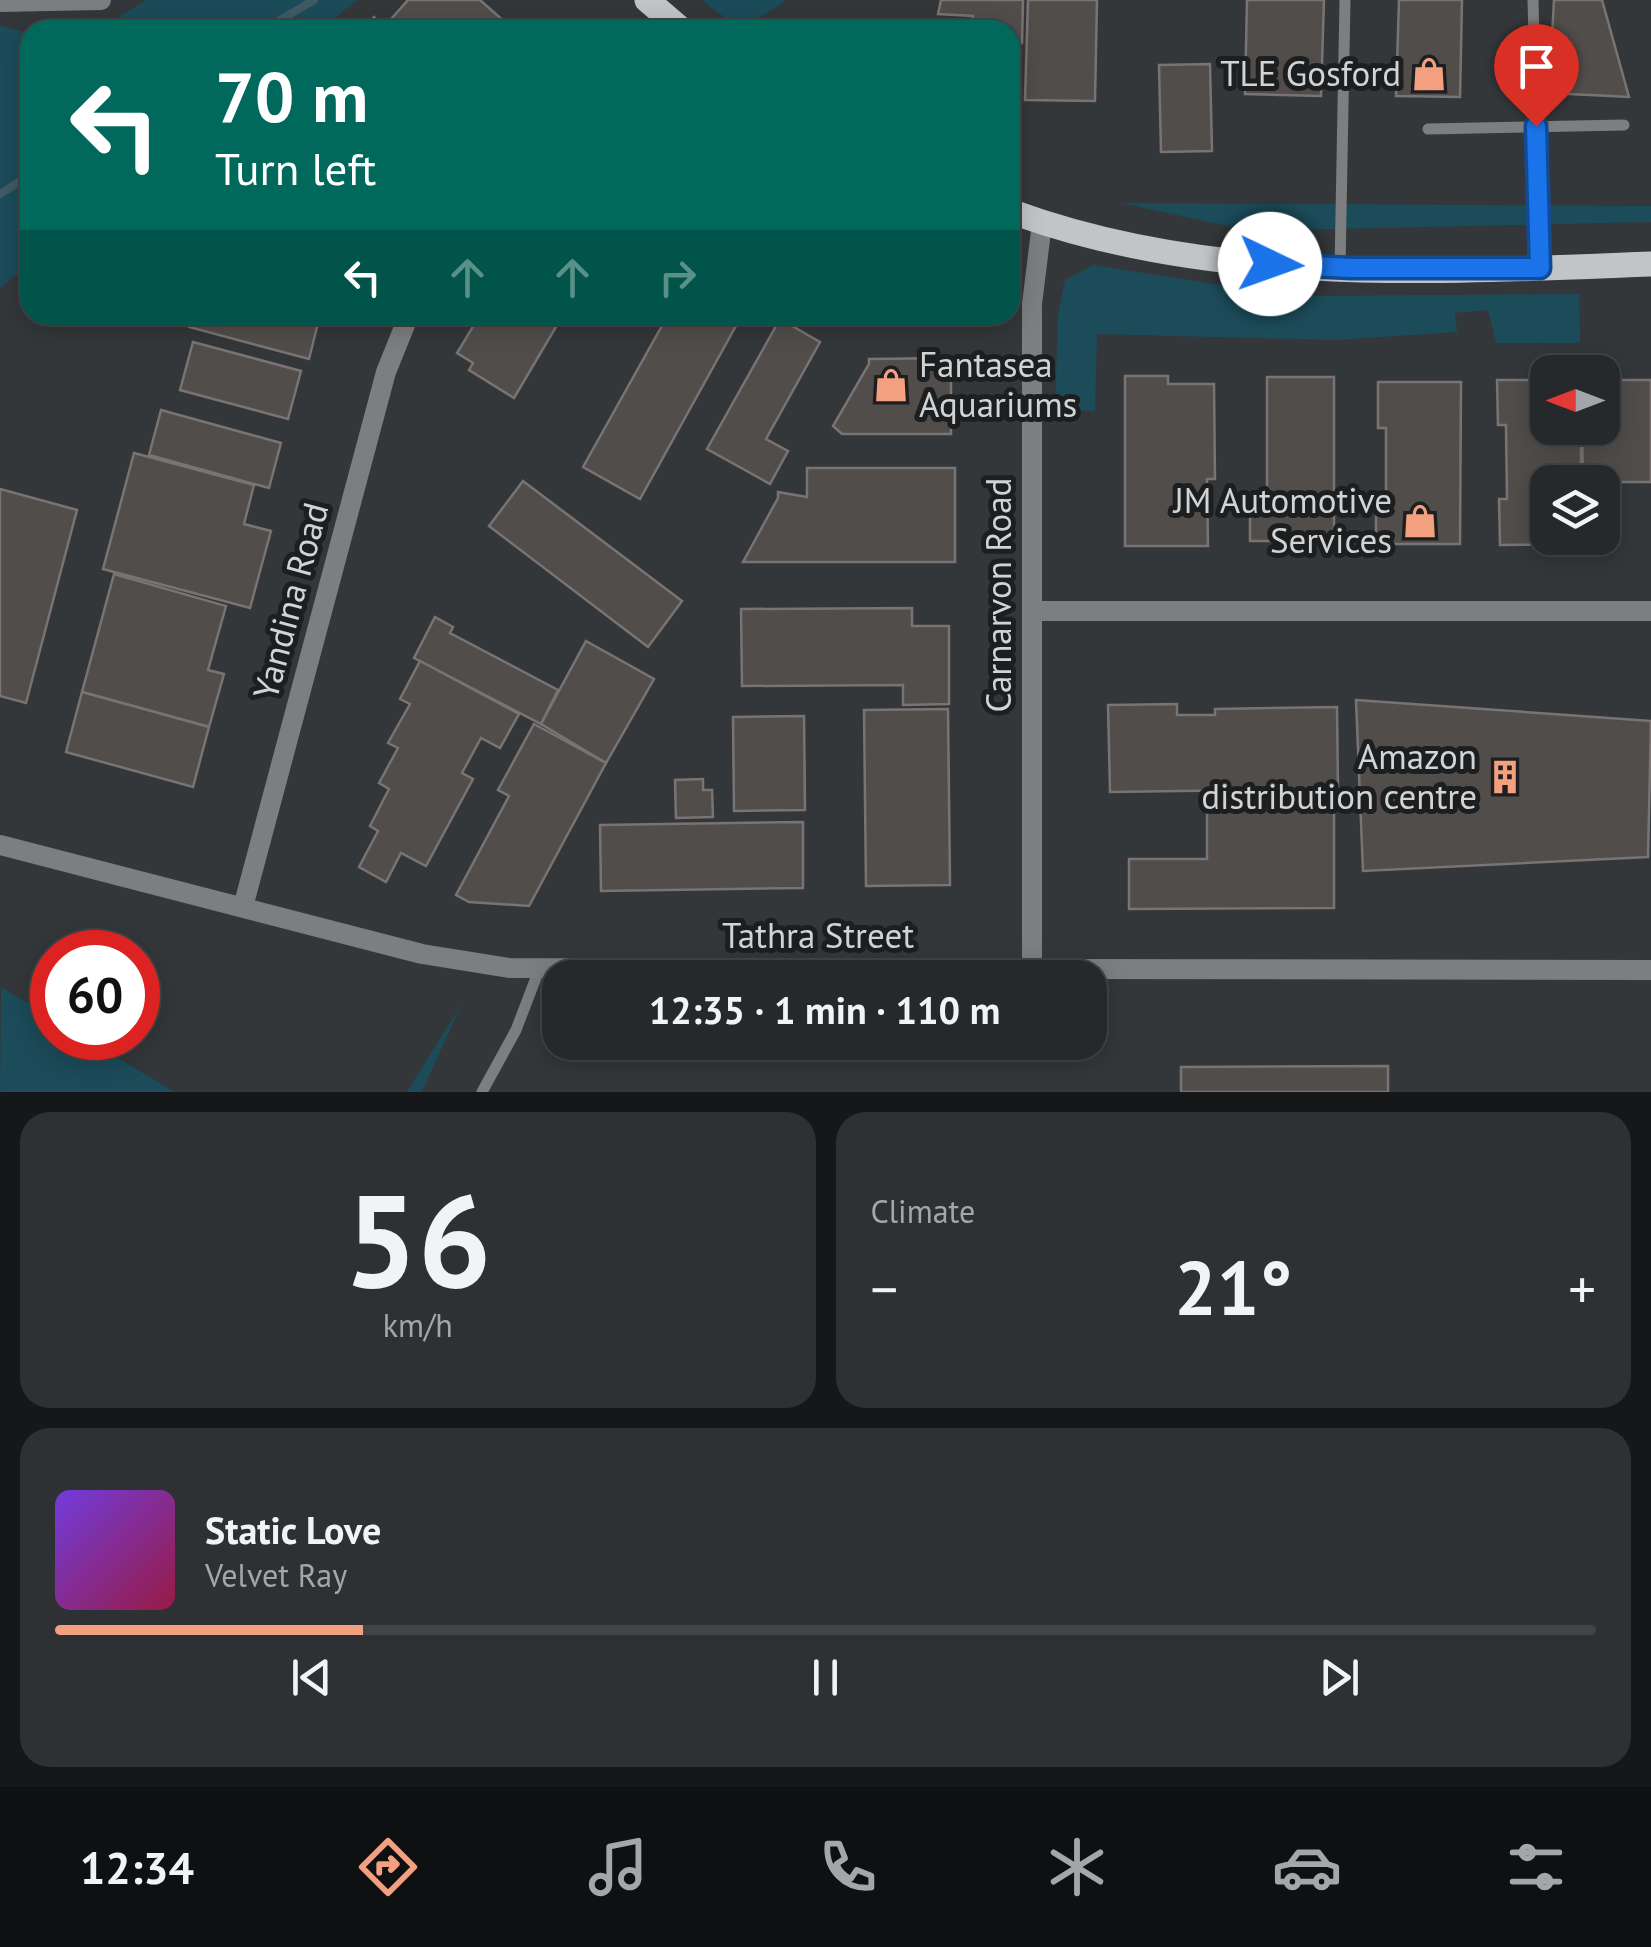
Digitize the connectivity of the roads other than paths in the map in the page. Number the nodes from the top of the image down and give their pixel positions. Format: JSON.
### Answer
{"nodes":[{"id":1,"x":100,"y":0,"type":"edge"},
{"id":2,"x":1346,"y":0,"type":"edge"},
{"id":3,"x":1533,"y":0,"type":"edge"},
{"id":4,"x":0,"y":2,"type":"edge"},
{"id":5,"x":1624,"y":125,"type":"dead end"},
{"id":6,"x":1536,"y":126,"type":"junction"},
{"id":7,"x":1428,"y":129,"type":"dead end"},
{"id":8,"x":1020,"y":215,"type":"edge"},
{"id":9,"x":1042,"y":223,"type":"junction"},
{"id":10,"x":1651,"y":264,"type":"edge"},
{"id":11,"x":1340,"y":268,"type":"junction"},
{"id":12,"x":1540,"y":268,"type":"junction"},
{"id":13,"x":405,"y":325,"type":"edge"},
{"id":14,"x":1032,"y":611,"type":"junction"},
{"id":15,"x":1651,"y":611,"type":"edge"},
{"id":16,"x":0,"y":844,"type":"edge"},
{"id":17,"x":243,"y":907,"type":"junction"},
{"id":18,"x":1032,"y":960,"type":"edge"},
{"id":19,"x":1107,"y":967,"type":"edge"},
{"id":20,"x":540,"y":970,"type":"joint"},
{"id":21,"x":1651,"y":970,"type":"edge"},
{"id":22,"x":482,"y":1092,"type":"edge"}],
"edges":[{"from":1,"to":4,"type":"street"},
{"from":2,"to":11,"type":"lane"},
{"from":3,"to":6,"type":"lane"},
{"from":5,"to":6,"type":"lane"},
{"from":6,"to":7,"type":"lane"},
{"from":6,"to":12,"type":"lane"},
{"from":8,"to":9,"type":"main road"},
{"from":9,"to":11,"type":"main road"},
{"from":9,"to":14,"type":"street","name":"Carnarvon Road"},
{"from":10,"to":12,"type":"main road"},
{"from":11,"to":12,"type":"main road"},
{"from":13,"to":17,"type":"street","name":"Yandina Road"},
{"from":14,"to":15,"type":"street"},
{"from":14,"to":18,"type":"street","name":"Carnarvon Road"},
{"from":16,"to":17,"type":"street","name":"Tathra Street"},
{"from":17,"to":20,"type":"street","name":"Tathra Street"},
{"from":19,"to":21,"type":"street","name":"Tathra Street"},
{"from":20,"to":22,"type":"lane"}]}
